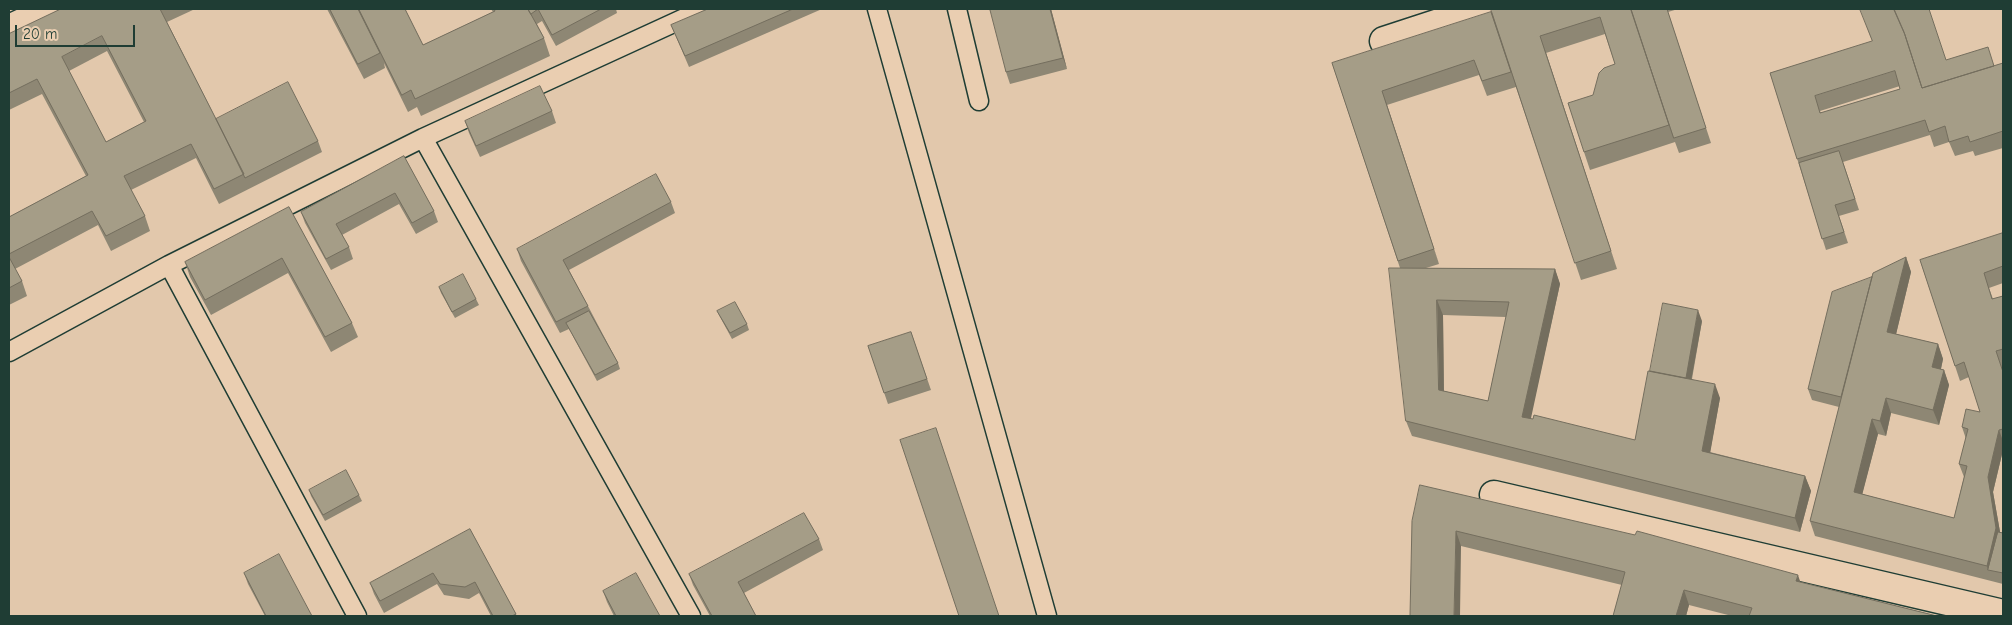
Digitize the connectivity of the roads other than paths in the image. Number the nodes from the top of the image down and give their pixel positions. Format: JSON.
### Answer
{"nodes":[{"id":1,"x":52,"y":9,"type":"edge"},
{"id":2,"x":704,"y":9,"type":"edge"},
{"id":3,"x":877,"y":9,"type":"edge"},
{"id":4,"x":957,"y":9,"type":"edge"},
{"id":5,"x":1482,"y":9,"type":"edge"},
{"id":6,"x":9,"y":29,"type":"edge"},
{"id":7,"x":1384,"y":41,"type":"dead end"},
{"id":8,"x":979,"y":101,"type":"dead end"},
{"id":9,"x":423,"y":138,"type":"junction"},
{"id":10,"x":169,"y":264,"type":"junction"},
{"id":11,"x":9,"y":352,"type":"edge"},
{"id":12,"x":1494,"y":495,"type":"dead end"},
{"id":13,"x":2003,"y":614,"type":"edge"},
{"id":14,"x":357,"y":616,"type":"edge"},
{"id":15,"x":690,"y":616,"type":"edge"},
{"id":16,"x":1047,"y":616,"type":"edge"}],
"edges":[{"from":1,"to":6,"type":"street"},
{"from":2,"to":9,"type":"lane"},
{"from":3,"to":16,"type":"lane"},
{"from":4,"to":8,"type":"lane"},
{"from":5,"to":7,"type":"street"},
{"from":9,"to":10,"type":"lane"},
{"from":9,"to":15,"type":"lane"},
{"from":10,"to":11,"type":"lane"},
{"from":10,"to":14,"type":"lane"},
{"from":12,"to":13,"type":"street"}]}
